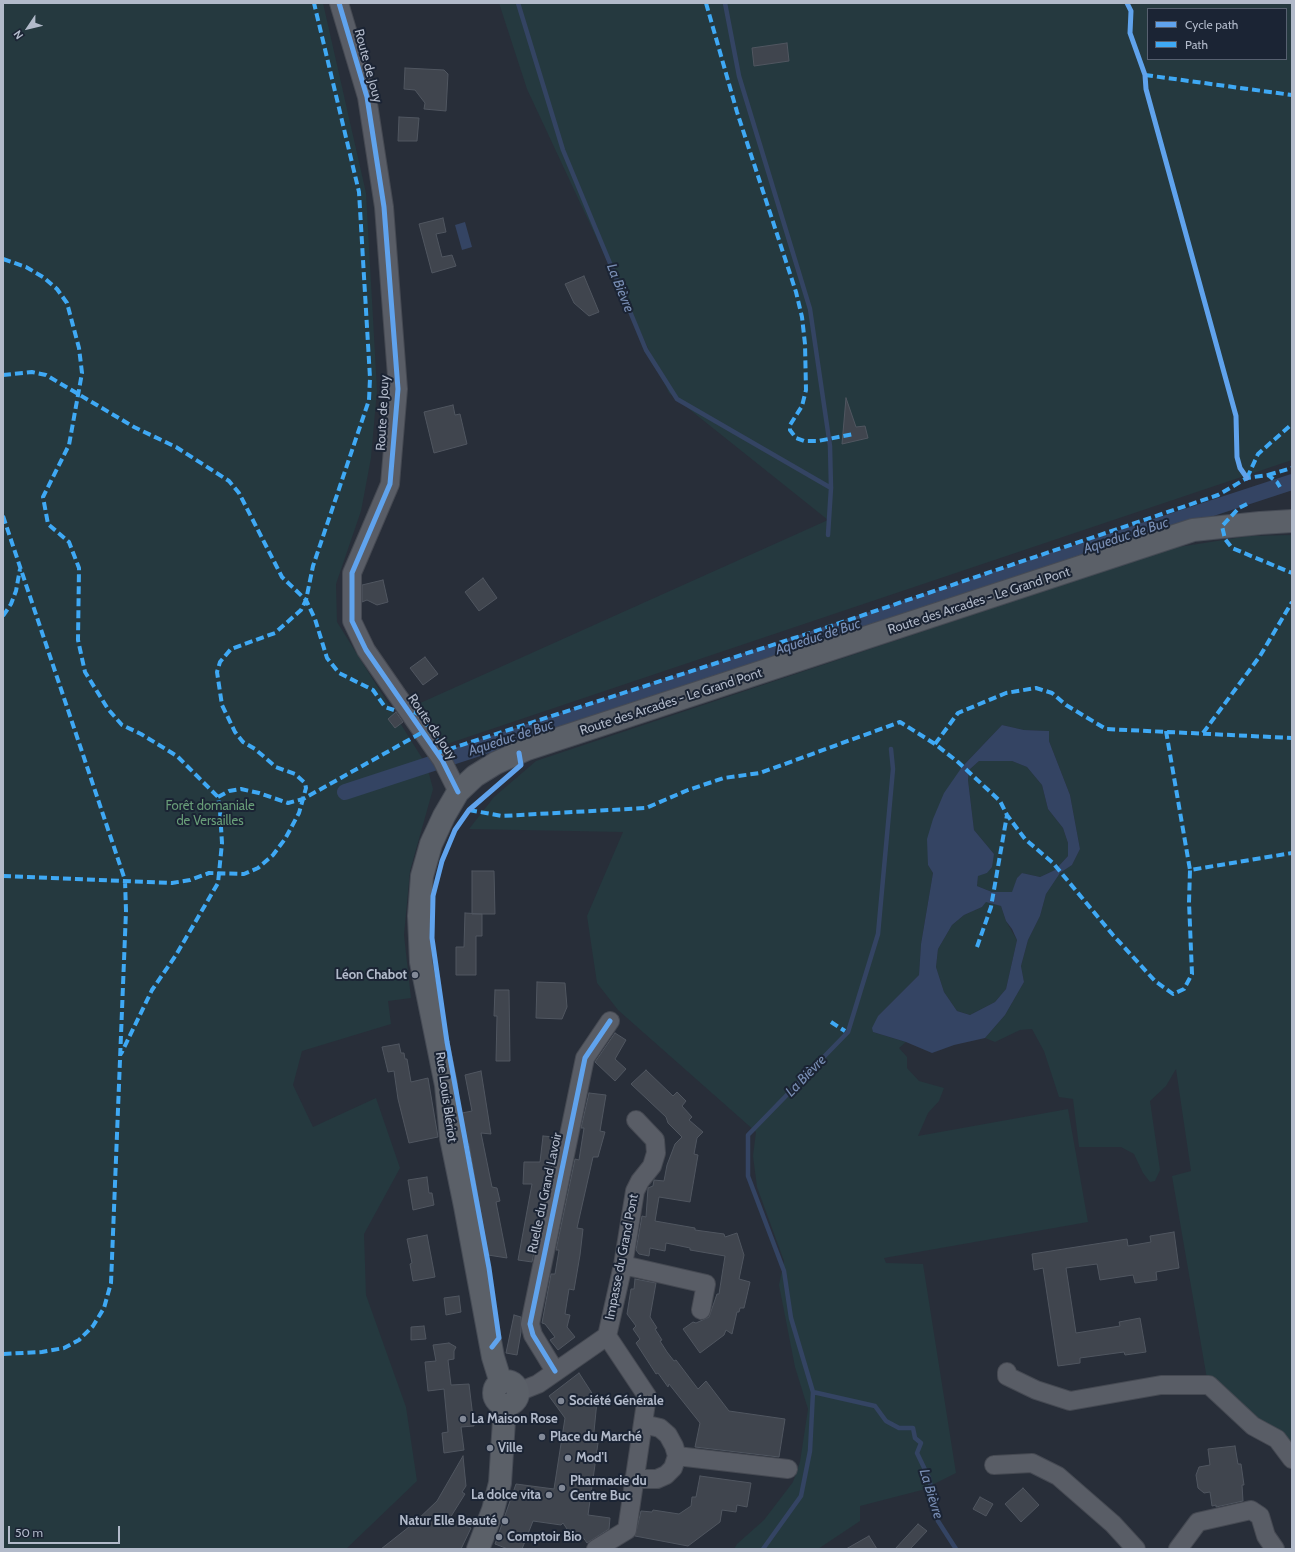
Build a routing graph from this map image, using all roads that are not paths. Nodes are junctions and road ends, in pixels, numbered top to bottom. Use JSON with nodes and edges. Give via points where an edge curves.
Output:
{"nodes":[{"id":1,"x":339,"y":3,"type":"edge"},
{"id":2,"x":1292,"y":521,"type":"edge"},
{"id":3,"x":458,"y":792,"type":"junction"},
{"id":4,"x":610,"y":1021,"type":"dead end"},
{"id":5,"x":636,"y":1120,"type":"dead end"},
{"id":6,"x":622,"y":1265,"type":"junction"},
{"id":7,"x":701,"y":1310,"type":"dead end"},
{"id":8,"x":607,"y":1336,"type":"junction"},
{"id":9,"x":555,"y":1371,"type":"junction"},
{"id":10,"x":1007,"y":1372,"type":"dead end"},
{"id":11,"x":508,"y":1393,"type":"junction"},
{"id":12,"x":643,"y":1424,"type":"junction"},
{"id":13,"x":677,"y":1456,"type":"junction"},
{"id":14,"x":1292,"y":1459,"type":"edge"},
{"id":15,"x":994,"y":1465,"type":"dead end"},
{"id":16,"x":788,"y":1469,"type":"dead end"},
{"id":17,"x":634,"y":1478,"type":"junction"},
{"id":18,"x":478,"y":1549,"type":"edge"},
{"id":19,"x":596,"y":1549,"type":"edge"},
{"id":20,"x":1136,"y":1549,"type":"edge"},
{"id":21,"x":1178,"y":1549,"type":"edge"},
{"id":22,"x":1275,"y":1549,"type":"edge"}],
"edges":[{"from":1,"to":3,"type":"street","name":"Route de Jouy","via":[[367,97],[384,207],[398,389],[390,484],[352,573],[352,621],[366,650],[442,760]]},
{"from":2,"to":3,"type":"main road","name":"Route des Arcades - Le Grand Pont","via":[[1212,527],[1186,533],[527,749],[475,776]]},
{"from":3,"to":11,"type":"main road","name":"Rue Louis Blériot","via":[[431,844],[422,876],[419,916],[421,962],[446,1085],[450,1138],[493,1357]]},
{"from":4,"to":9,"type":"street","name":"Ruelle du Grand Lavoir","via":[[585,1058],[530,1324],[535,1340]]},
{"from":5,"to":6,"type":"street","name":"Impasse du Grand Pont","via":[[655,1140],[656,1153],[652,1166],[635,1191]]},
{"from":6,"to":7,"type":"street","via":[[706,1284]]},
{"from":6,"to":8,"type":"street","name":"Impasse du Grand Pont"},
{"from":8,"to":9,"type":"street"},
{"from":8,"to":12,"type":"street","via":[[646,1396]]},
{"from":9,"to":11,"type":"street","via":[[538,1384]]},
{"from":10,"to":14,"type":"street","via":[[1008,1376],[1029,1386],[1070,1401],[1161,1385],[1209,1385],[1253,1426],[1277,1439]]},
{"from":11,"to":18,"type":"main road","name":"Rue Louis Blériot","via":[[500,1483],[494,1510]]},
{"from":12,"to":13,"type":"street","via":[[660,1428],[668,1435]]},
{"from":12,"to":17,"type":"street"},
{"from":13,"to":16,"type":"street"},
{"from":13,"to":17,"type":"street","via":[[673,1468],[666,1475],[658,1479]]},
{"from":15,"to":20,"type":"street","via":[[1032,1463],[1058,1476],[1113,1524]]},
{"from":17,"to":19,"type":"street","via":[[627,1530]]},
{"from":21,"to":22,"type":"street","via":[[1198,1522],[1251,1510],[1260,1516],[1266,1536]]}]}
